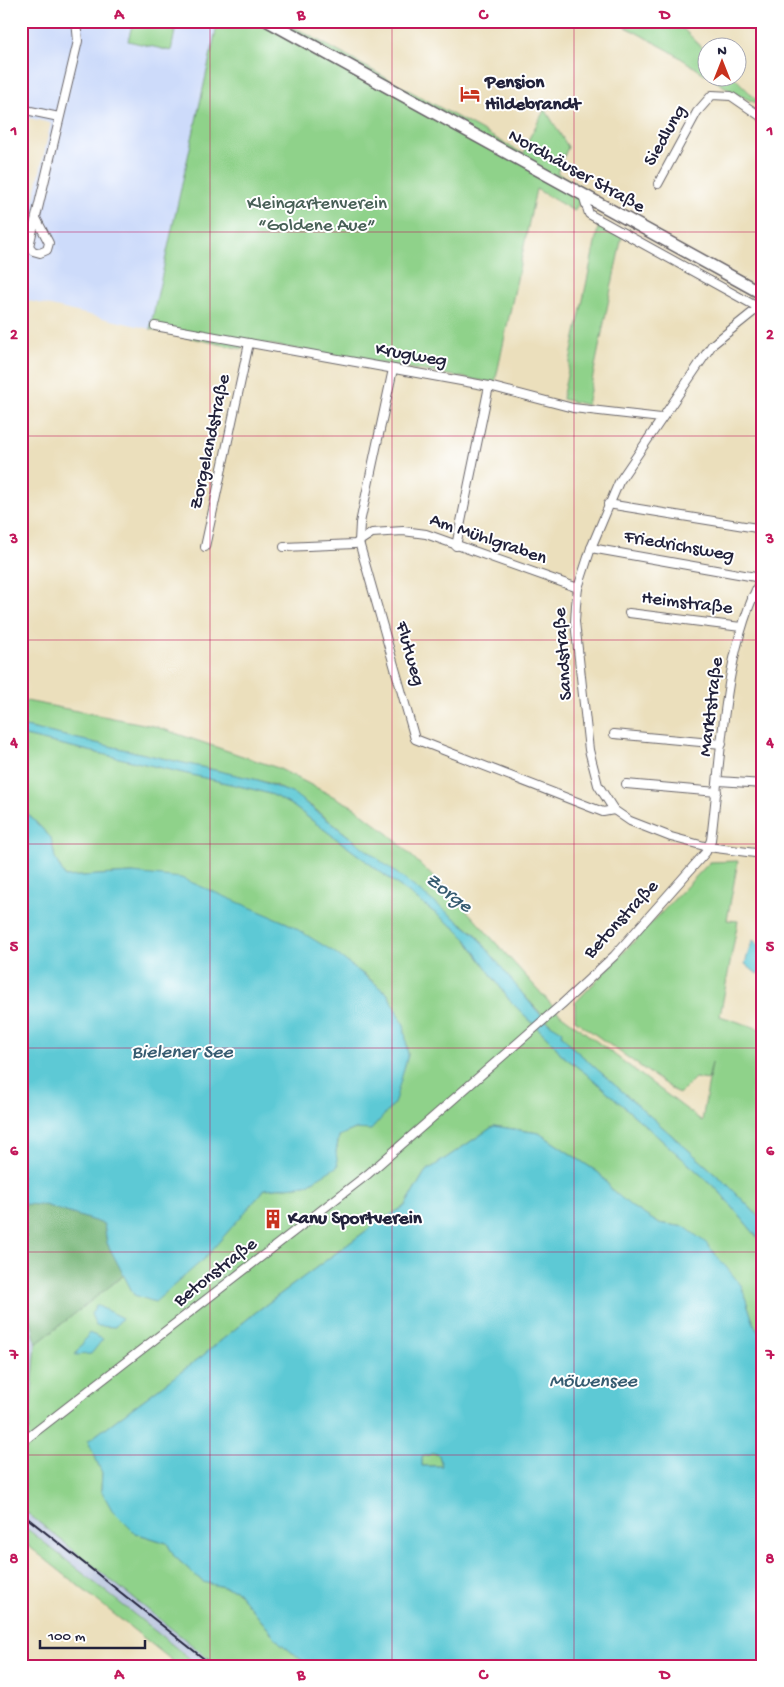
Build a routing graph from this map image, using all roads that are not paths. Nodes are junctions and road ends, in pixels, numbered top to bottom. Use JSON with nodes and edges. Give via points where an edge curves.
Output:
{"nodes":[{"id":1,"x":76,"y":21,"type":"edge"},
{"id":2,"x":268,"y":21,"type":"edge"},
{"id":3,"x":21,"y":108,"type":"edge"},
{"id":4,"x":59,"y":117,"type":"junction"},
{"id":5,"x":763,"y":118,"type":"edge"},
{"id":6,"x":658,"y":184,"type":"dead end"},
{"id":7,"x":582,"y":195,"type":"junction"},
{"id":8,"x":36,"y":218,"type":"dead end"},
{"id":9,"x":763,"y":294,"type":"edge"},
{"id":10,"x":762,"y":307,"type":"edge"},
{"id":11,"x":155,"y":326,"type":"dead end"},
{"id":12,"x":249,"y":343,"type":"junction"},
{"id":13,"x":393,"y":370,"type":"junction"},
{"id":14,"x":489,"y":386,"type":"junction"},
{"id":15,"x":661,"y":418,"type":"junction"},
{"id":16,"x":608,"y":504,"type":"junction"},
{"id":17,"x":763,"y":529,"type":"edge"},
{"id":18,"x":359,"y":542,"type":"junction"},
{"id":19,"x":456,"y":546,"type":"junction"},
{"id":20,"x":284,"y":547,"type":"dead end"},
{"id":21,"x":205,"y":548,"type":"dead end"},
{"id":22,"x":591,"y":548,"type":"junction"},
{"id":23,"x":762,"y":577,"type":"edge"},
{"id":24,"x":578,"y":588,"type":"junction"},
{"id":25,"x":752,"y":597,"type":"junction"},
{"id":26,"x":763,"y":600,"type":"edge"},
{"id":27,"x":629,"y":613,"type":"dead end"},
{"id":28,"x":742,"y":627,"type":"junction"},
{"id":29,"x":614,"y":734,"type":"dead end"},
{"id":30,"x":722,"y":744,"type":"junction"},
{"id":31,"x":719,"y":781,"type":"junction"},
{"id":32,"x":626,"y":784,"type":"dead end"},
{"id":33,"x":763,"y":784,"type":"edge"},
{"id":34,"x":717,"y":792,"type":"junction"},
{"id":35,"x":614,"y":810,"type":"junction"},
{"id":36,"x":708,"y":847,"type":"junction"},
{"id":37,"x":763,"y":854,"type":"edge"},
{"id":38,"x":21,"y":1443,"type":"edge"}],
"edges":[{"from":1,"to":4,"type":"street","via":[[78,40]]},
{"from":2,"to":7,"type":"main road","name":"Nordhäuser Straße"},
{"from":3,"to":4,"type":"street"},
{"from":4,"to":8,"type":"street"},
{"from":5,"to":6,"type":"street","name":"Siedlung","via":[[731,96],[712,95],[697,112]]},
{"from":7,"to":9,"type":"main road","name":"Nordhäuser Straße"},
{"from":7,"to":10,"type":"street","via":[[589,214]]},
{"from":10,"to":15,"type":"street","name":"Sandstraße","via":[[712,345]]},
{"from":11,"to":12,"type":"street","name":"Krugweg"},
{"from":12,"to":13,"type":"street","name":"Krugweg"},
{"from":12,"to":21,"type":"street","name":"Zorgelandstraße"},
{"from":13,"to":14,"type":"street","name":"Krugweg"},
{"from":13,"to":18,"type":"street","name":"Flutweg","via":[[360,523]]},
{"from":14,"to":15,"type":"street","name":"Krugweg","via":[[573,408]]},
{"from":14,"to":19,"type":"street"},
{"from":15,"to":16,"type":"street","name":"Sandstraße"},
{"from":16,"to":17,"type":"street"},
{"from":16,"to":22,"type":"street","name":"Sandstraße"},
{"from":18,"to":19,"type":"street","name":"Am Mühlgraben","via":[[372,533],[403,531],[426,534]]},
{"from":18,"to":20,"type":"street","name":"Am Mühlgraben"},
{"from":18,"to":35,"type":"street","name":"Flutweg","via":[[415,739],[603,812]]},
{"from":19,"to":24,"type":"street","name":"Am Mühlgraben"},
{"from":22,"to":23,"type":"street","name":"Friedrichsweg"},
{"from":22,"to":24,"type":"street","name":"Sandstraße"},
{"from":23,"to":25,"type":"street","name":"Marktstraße"},
{"from":24,"to":35,"type":"street","name":"Sandstraße","via":[[575,622],[589,750],[598,785]]},
{"from":25,"to":26,"type":"street"},
{"from":25,"to":28,"type":"street","name":"Marktstraße"},
{"from":27,"to":28,"type":"street","name":"Heimstraße"},
{"from":28,"to":30,"type":"street","name":"Marktstraße"},
{"from":29,"to":30,"type":"street"},
{"from":30,"to":31,"type":"street","name":"Marktstraße"},
{"from":31,"to":33,"type":"street"},
{"from":31,"to":34,"type":"street","name":"Marktstraße"},
{"from":32,"to":34,"type":"street"},
{"from":34,"to":36,"type":"street","name":"Marktstraße"},
{"from":35,"to":36,"type":"street","name":"Sandstraße","via":[[630,821]]},
{"from":36,"to":37,"type":"street","name":"Sandstraße"},
{"from":36,"to":38,"type":"street","name":"Betonstraße","via":[[614,956],[368,1174]]}]}
